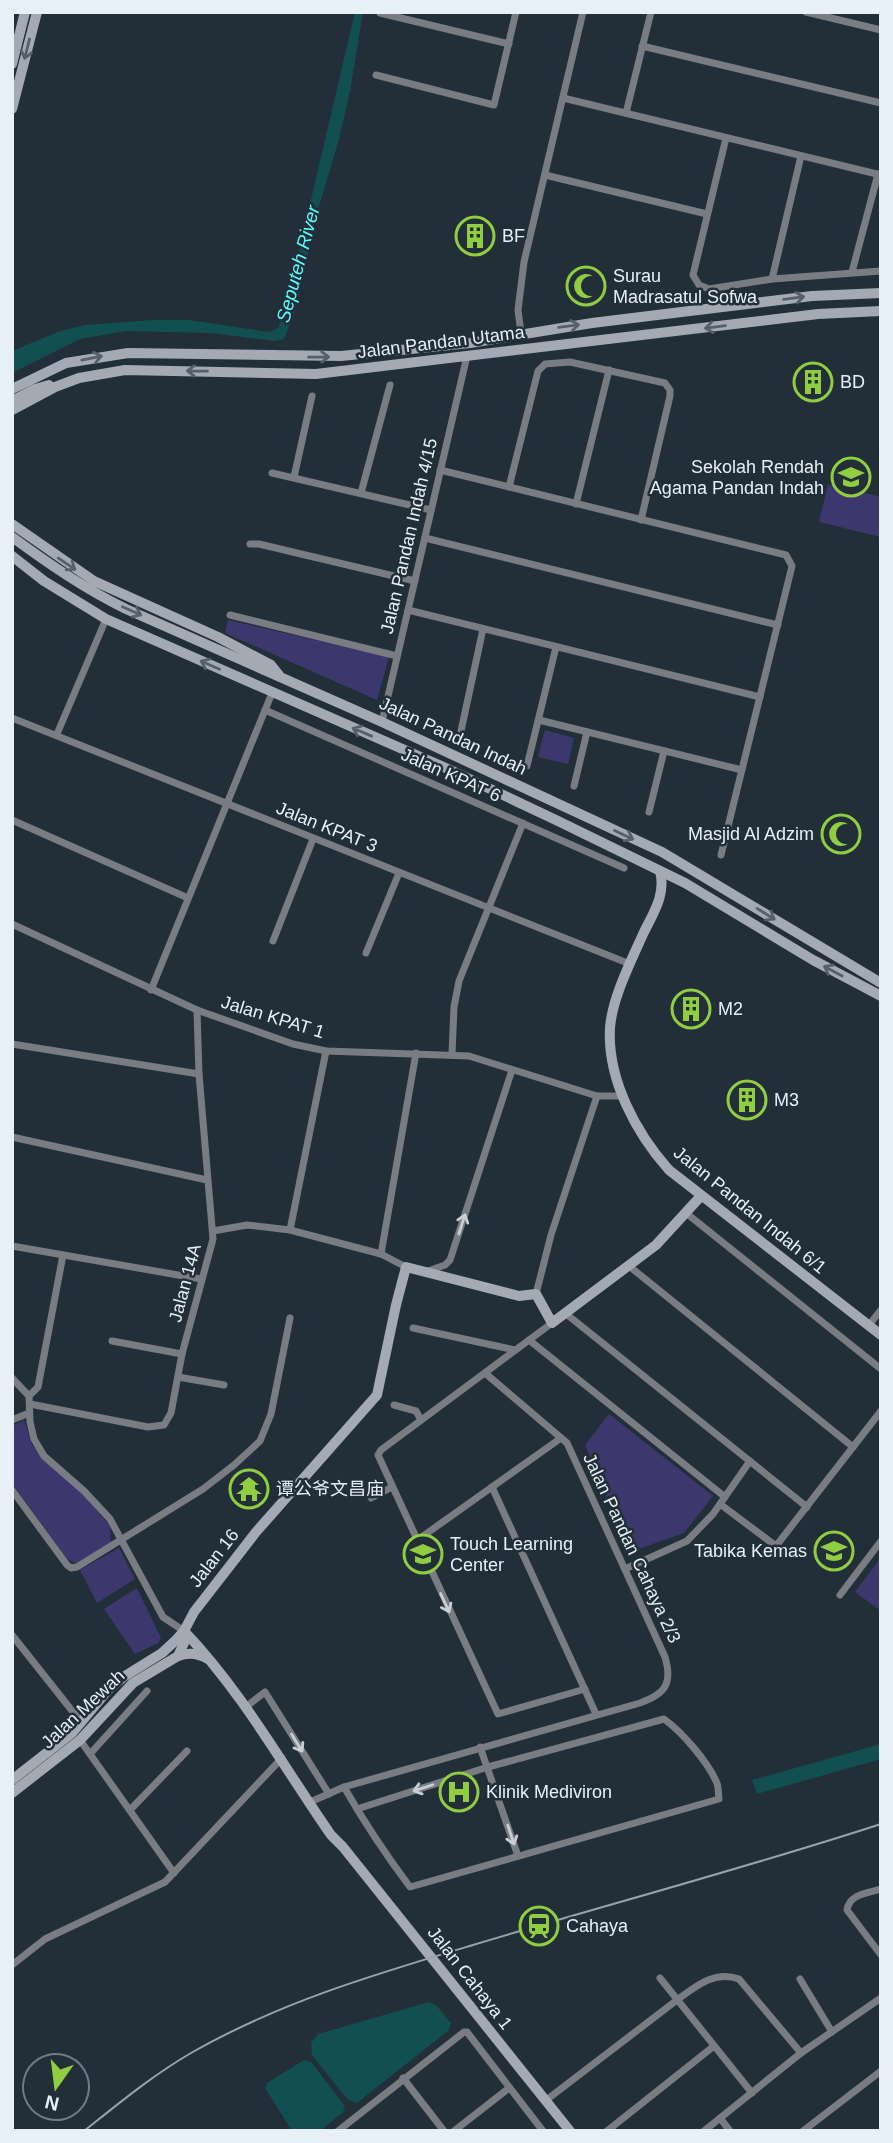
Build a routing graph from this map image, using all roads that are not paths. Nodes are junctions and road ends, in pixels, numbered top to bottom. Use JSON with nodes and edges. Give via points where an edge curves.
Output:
{"nodes":[{"id":1,"x":25,"y":12,"type":"edge"},
{"id":2,"x":37,"y":12,"type":"edge"},
{"id":3,"x":516,"y":12,"type":"edge"},
{"id":4,"x":583,"y":12,"type":"edge"},
{"id":5,"x":650,"y":12,"type":"edge"},
{"id":6,"x":806,"y":12,"type":"edge"},
{"id":7,"x":380,"y":13,"type":"edge"},
{"id":8,"x":881,"y":30,"type":"edge"},
{"id":9,"x":509,"y":44,"type":"junction"},
{"id":10,"x":642,"y":46,"type":"junction"},
{"id":11,"x":15,"y":47,"type":"edge"},
{"id":12,"x":12,"y":64,"type":"edge"},
{"id":13,"x":376,"y":75,"type":"dead end"},
{"id":14,"x":16,"y":76,"type":"edge"},
{"id":15,"x":563,"y":98,"type":"junction"},
{"id":16,"x":881,"y":103,"type":"edge"},
{"id":17,"x":12,"y":109,"type":"edge"},
{"id":18,"x":626,"y":113,"type":"junction"},
{"id":19,"x":726,"y":138,"type":"junction"},
{"id":20,"x":801,"y":156,"type":"junction"},
{"id":21,"x":879,"y":174,"type":"edge"},
{"id":22,"x":545,"y":175,"type":"junction"},
{"id":23,"x":707,"y":214,"type":"junction"},
{"id":24,"x":881,"y":271,"type":"edge"},
{"id":25,"x":852,"y":272,"type":"junction"},
{"id":26,"x":772,"y":279,"type":"junction"},
{"id":27,"x":881,"y":293,"type":"edge"},
{"id":28,"x":881,"y":311,"type":"edge"},
{"id":29,"x":521,"y":333,"type":"junction"},
{"id":30,"x":471,"y":343,"type":"junction"},
{"id":31,"x":553,"y":346,"type":"junction"},
{"id":32,"x":467,"y":356,"type":"junction"},
{"id":33,"x":609,"y":370,"type":"junction"},
{"id":34,"x":79,"y":378,"type":"junction"},
{"id":35,"x":28,"y":381,"type":"junction"},
{"id":36,"x":12,"y":382,"type":"edge"},
{"id":37,"x":390,"y":385,"type":"dead end"},
{"id":38,"x":12,"y":390,"type":"edge"},
{"id":39,"x":312,"y":396,"type":"dead end"},
{"id":40,"x":12,"y":401,"type":"edge"},
{"id":41,"x":12,"y":410,"type":"edge"},
{"id":42,"x":440,"y":470,"type":"junction"},
{"id":43,"x":272,"y":472,"type":"dead end"},
{"id":44,"x":293,"y":477,"type":"junction"},
{"id":45,"x":509,"y":487,"type":"junction"},
{"id":46,"x":361,"y":493,"type":"junction"},
{"id":47,"x":576,"y":504,"type":"junction"},
{"id":48,"x":431,"y":510,"type":"junction"},
{"id":49,"x":641,"y":520,"type":"junction"},
{"id":50,"x":12,"y":524,"type":"edge"},
{"id":51,"x":12,"y":537,"type":"edge"},
{"id":52,"x":425,"y":538,"type":"junction"},
{"id":53,"x":250,"y":544,"type":"dead end"},
{"id":54,"x":12,"y":556,"type":"edge"},
{"id":55,"x":415,"y":581,"type":"junction"},
{"id":56,"x":408,"y":610,"type":"junction"},
{"id":57,"x":230,"y":615,"type":"dead end"},
{"id":58,"x":106,"y":619,"type":"junction"},
{"id":59,"x":778,"y":625,"type":"junction"},
{"id":60,"x":483,"y":629,"type":"junction"},
{"id":61,"x":556,"y":647,"type":"junction"},
{"id":62,"x":397,"y":656,"type":"junction"},
{"id":63,"x":281,"y":678,"type":"junction"},
{"id":64,"x":272,"y":693,"type":"junction"},
{"id":65,"x":760,"y":697,"type":"junction"},
{"id":66,"x":265,"y":710,"type":"junction"},
{"id":67,"x":12,"y":718,"type":"edge"},
{"id":68,"x":539,"y":720,"type":"junction"},
{"id":69,"x":382,"y":722,"type":"junction"},
{"id":70,"x":461,"y":731,"type":"dead end"},
{"id":71,"x":587,"y":732,"type":"junction"},
{"id":72,"x":57,"y":734,"type":"junction"},
{"id":73,"x":664,"y":751,"type":"junction"},
{"id":74,"x":527,"y":765,"type":"dead end"},
{"id":75,"x":742,"y":770,"type":"junction"},
{"id":76,"x":574,"y":786,"type":"dead end"},
{"id":77,"x":227,"y":802,"type":"junction"},
{"id":78,"x":649,"y":812,"type":"dead end"},
{"id":79,"x":12,"y":820,"type":"edge"},
{"id":80,"x":523,"y":824,"type":"junction"},
{"id":81,"x":313,"y":839,"type":"junction"},
{"id":82,"x":721,"y":855,"type":"dead end"},
{"id":83,"x":624,"y":868,"type":"dead end"},
{"id":84,"x":660,"y":871,"type":"junction"},
{"id":85,"x":398,"y":873,"type":"junction"},
{"id":86,"x":685,"y":883,"type":"junction"},
{"id":87,"x":662,"y":893,"type":"junction"},
{"id":88,"x":188,"y":898,"type":"junction"},
{"id":89,"x":487,"y":908,"type":"junction"},
{"id":90,"x":12,"y":924,"type":"edge"},
{"id":91,"x":273,"y":941,"type":"dead end"},
{"id":92,"x":366,"y":953,"type":"dead end"},
{"id":93,"x":630,"y":964,"type":"junction"},
{"id":94,"x":881,"y":983,"type":"edge"},
{"id":95,"x":150,"y":990,"type":"junction"},
{"id":96,"x":881,"y":996,"type":"edge"},
{"id":97,"x":197,"y":1010,"type":"junction"},
{"id":98,"x":12,"y":1044,"type":"edge"},
{"id":99,"x":326,"y":1051,"type":"junction"},
{"id":100,"x":416,"y":1053,"type":"junction"},
{"id":101,"x":452,"y":1054,"type":"junction"},
{"id":102,"x":512,"y":1070,"type":"junction"},
{"id":103,"x":199,"y":1074,"type":"junction"},
{"id":104,"x":597,"y":1096,"type":"junction"},
{"id":105,"x":622,"y":1096,"type":"junction"},
{"id":106,"x":12,"y":1138,"type":"edge"},
{"id":107,"x":206,"y":1180,"type":"junction"},
{"id":108,"x":700,"y":1197,"type":"junction"},
{"id":109,"x":686,"y":1213,"type":"junction"},
{"id":110,"x":290,"y":1230,"type":"junction"},
{"id":111,"x":213,"y":1231,"type":"junction"},
{"id":112,"x":12,"y":1247,"type":"edge"},
{"id":113,"x":382,"y":1254,"type":"junction"},
{"id":114,"x":64,"y":1255,"type":"junction"},
{"id":115,"x":629,"y":1266,"type":"junction"},
{"id":116,"x":406,"y":1267,"type":"junction"},
{"id":117,"x":424,"y":1272,"type":"junction"},
{"id":118,"x":201,"y":1279,"type":"junction"},
{"id":119,"x":536,"y":1294,"type":"junction"},
{"id":120,"x":881,"y":1310,"type":"edge"},
{"id":121,"x":565,"y":1313,"type":"junction"},
{"id":122,"x":290,"y":1318,"type":"dead end"},
{"id":123,"x":552,"y":1323,"type":"junction"},
{"id":124,"x":869,"y":1325,"type":"junction"},
{"id":125,"x":413,"y":1328,"type":"dead end"},
{"id":126,"x":881,"y":1335,"type":"edge"},
{"id":127,"x":529,"y":1340,"type":"junction"},
{"id":128,"x":112,"y":1342,"type":"dead end"},
{"id":129,"x":515,"y":1350,"type":"junction"},
{"id":130,"x":182,"y":1354,"type":"junction"},
{"id":131,"x":881,"y":1369,"type":"edge"},
{"id":132,"x":485,"y":1373,"type":"junction"},
{"id":133,"x":178,"y":1377,"type":"junction"},
{"id":134,"x":12,"y":1378,"type":"edge"},
{"id":135,"x":224,"y":1385,"type":"dead end"},
{"id":136,"x":30,"y":1400,"type":"junction"},
{"id":137,"x":394,"y":1405,"type":"dead end"},
{"id":138,"x":881,"y":1411,"type":"edge"},
{"id":139,"x":29,"y":1413,"type":"junction"},
{"id":140,"x":12,"y":1420,"type":"edge"},
{"id":141,"x":421,"y":1420,"type":"junction"},
{"id":142,"x":561,"y":1438,"type":"junction"},
{"id":143,"x":853,"y":1447,"type":"junction"},
{"id":144,"x":750,"y":1461,"type":"junction"},
{"id":145,"x":392,"y":1487,"type":"junction"},
{"id":146,"x":492,"y":1487,"type":"junction"},
{"id":147,"x":12,"y":1490,"type":"edge"},
{"id":148,"x":371,"y":1498,"type":"dead end"},
{"id":149,"x":722,"y":1500,"type":"junction"},
{"id":150,"x":807,"y":1507,"type":"junction"},
{"id":151,"x":123,"y":1541,"type":"junction"},
{"id":152,"x":416,"y":1541,"type":"junction"},
{"id":153,"x":881,"y":1541,"type":"edge"},
{"id":154,"x":625,"y":1569,"type":"junction"},
{"id":155,"x":840,"y":1595,"type":"dead end"},
{"id":156,"x":184,"y":1631,"type":"junction"},
{"id":157,"x":12,"y":1635,"type":"edge"},
{"id":158,"x":178,"y":1656,"type":"junction"},
{"id":159,"x":212,"y":1660,"type":"junction"},
{"id":160,"x":585,"y":1689,"type":"junction"},
{"id":161,"x":147,"y":1691,"type":"dead end"},
{"id":162,"x":247,"y":1706,"type":"junction"},
{"id":163,"x":596,"y":1714,"type":"junction"},
{"id":164,"x":81,"y":1722,"type":"junction"},
{"id":165,"x":80,"y":1740,"type":"junction"},
{"id":166,"x":480,"y":1747,"type":"junction"},
{"id":167,"x":187,"y":1751,"type":"dead end"},
{"id":168,"x":90,"y":1754,"type":"junction"},
{"id":169,"x":283,"y":1760,"type":"junction"},
{"id":170,"x":488,"y":1767,"type":"junction"},
{"id":171,"x":12,"y":1780,"type":"edge"},
{"id":172,"x":344,"y":1787,"type":"junction"},
{"id":173,"x":12,"y":1793,"type":"edge"},
{"id":174,"x":329,"y":1794,"type":"junction"},
{"id":175,"x":312,"y":1802,"type":"junction"},
{"id":176,"x":357,"y":1809,"type":"junction"},
{"id":177,"x":130,"y":1810,"type":"junction"},
{"id":178,"x":518,"y":1856,"type":"junction"},
{"id":179,"x":174,"y":1873,"type":"junction"},
{"id":180,"x":881,"y":1889,"type":"edge"},
{"id":181,"x":881,"y":1955,"type":"edge"},
{"id":182,"x":12,"y":1965,"type":"edge"},
{"id":183,"x":660,"y":1979,"type":"dead end"},
{"id":184,"x":800,"y":1979,"type":"dead end"},
{"id":185,"x":881,"y":1998,"type":"edge"},
{"id":186,"x":677,"y":2000,"type":"junction"},
{"id":187,"x":832,"y":2032,"type":"junction"},
{"id":188,"x":714,"y":2046,"type":"junction"},
{"id":189,"x":802,"y":2053,"type":"junction"},
{"id":190,"x":881,"y":2071,"type":"edge"},
{"id":191,"x":403,"y":2078,"type":"junction"},
{"id":192,"x":509,"y":2088,"type":"junction"},
{"id":193,"x":752,"y":2092,"type":"junction"},
{"id":194,"x":545,"y":2101,"type":"junction"},
{"id":195,"x":720,"y":2118,"type":"junction"},
{"id":196,"x":338,"y":2131,"type":"edge"},
{"id":197,"x":444,"y":2131,"type":"edge"},
{"id":198,"x":454,"y":2131,"type":"edge"},
{"id":199,"x":543,"y":2131,"type":"edge"},
{"id":200,"x":570,"y":2131,"type":"edge"},
{"id":201,"x":607,"y":2131,"type":"edge"},
{"id":202,"x":704,"y":2131,"type":"edge"},
{"id":203,"x":730,"y":2131,"type":"edge"},
{"id":204,"x":803,"y":2131,"type":"edge"}],
"edges":[{"from":1,"to":11,"type":"main road"},
{"from":2,"to":14,"type":"main road","one_way":true},
{"from":3,"to":9,"type":"street"},
{"from":4,"to":15,"type":"street"},
{"from":5,"to":10,"type":"street"},
{"from":6,"to":8,"type":"street"},
{"from":7,"to":9,"type":"street"},
{"from":9,"to":13,"type":"street","via":[[494,105]]},
{"from":10,"to":16,"type":"street"},
{"from":10,"to":18,"type":"street"},
{"from":11,"to":12,"type":"main road"},
{"from":14,"to":17,"type":"main road"},
{"from":15,"to":18,"type":"street"},
{"from":15,"to":22,"type":"street"},
{"from":18,"to":19,"type":"street"},
{"from":19,"to":20,"type":"street"},
{"from":19,"to":23,"type":"street"},
{"from":20,"to":21,"type":"street"},
{"from":20,"to":26,"type":"street"},
{"from":21,"to":25,"type":"street"},
{"from":22,"to":23,"type":"street"},
{"from":22,"to":29,"type":"street","via":[[520,286]]},
{"from":23,"to":26,"type":"street","via":[[693,275],[699,285],[709,289]]},
{"from":24,"to":25,"type":"street"},
{"from":25,"to":26,"type":"street"},
{"from":29,"to":27,"type":"main road","name":"Jalan Pandan Utama","one_way":true,"via":[[812,296]]},
{"from":28,"to":31,"type":"main road","name":"Jalan Pandan Utama","one_way":true,"via":[[818,314]]},
{"from":29,"to":30,"type":"main road","name":"Jalan Pandan Utama"},
{"from":30,"to":31,"type":"main road","via":[[479,351]]},
{"from":35,"to":30,"type":"main road","name":"Jalan Pandan Utama","one_way":true,"via":[[66,363],[128,353],[341,356]]},
{"from":31,"to":32,"type":"main road","name":"Jalan Pandan Utama"},
{"from":32,"to":34,"type":"main road","name":"Jalan Pandan Utama","one_way":true,"via":[[316,374],[134,370]]},
{"from":32,"to":42,"type":"street","name":"Jalan Pandan Indah 4/15"},
{"from":33,"to":45,"type":"street","via":[[570,362],[545,364],[538,371]]},
{"from":33,"to":47,"type":"street"},
{"from":33,"to":49,"type":"street","via":[[665,383],[670,390]]},
{"from":34,"to":40,"type":"main road","via":[[35,389]]},
{"from":34,"to":41,"type":"main road","name":"Jalan Pandan Utama"},
{"from":35,"to":36,"type":"main road"},
{"from":35,"to":38,"type":"main road","name":"Jalan Pandan Utama"},
{"from":37,"to":46,"type":"street"},
{"from":39,"to":44,"type":"street"},
{"from":42,"to":45,"type":"street"},
{"from":42,"to":48,"type":"street","name":"Jalan Pandan Indah 4/15"},
{"from":43,"to":44,"type":"street"},
{"from":44,"to":46,"type":"street"},
{"from":45,"to":47,"type":"street"},
{"from":46,"to":48,"type":"street"},
{"from":47,"to":49,"type":"street"},
{"from":48,"to":52,"type":"street","name":"Jalan Pandan Indah 4/15"},
{"from":49,"to":59,"type":"street","via":[[786,555],[792,566]]},
{"from":50,"to":63,"type":"main road","name":"Jalan Pandan Indah","one_way":true,"via":[[94,581],[218,637],[271,665]]},
{"from":51,"to":63,"type":"main road","one_way":true,"via":[[87,590]]},
{"from":52,"to":55,"type":"street","name":"Jalan Pandan Indah 4/15"},
{"from":52,"to":59,"type":"street"},
{"from":53,"to":55,"type":"street"},
{"from":54,"to":58,"type":"main road","name":"Jalan Pandan Indah"},
{"from":55,"to":56,"type":"street","name":"Jalan Pandan Indah 4/15"},
{"from":56,"to":60,"type":"street"},
{"from":56,"to":62,"type":"street","name":"Jalan Pandan Indah 4/15"},
{"from":57,"to":62,"type":"street"},
{"from":64,"to":58,"type":"main road","name":"Jalan Pandan Indah","one_way":true},
{"from":58,"to":72,"type":"street"},
{"from":59,"to":65,"type":"street"},
{"from":60,"to":61,"type":"street"},
{"from":60,"to":70,"type":"street"},
{"from":61,"to":65,"type":"street"},
{"from":61,"to":68,"type":"street"},
{"from":62,"to":69,"type":"street","name":"Jalan Pandan Indah 4/15"},
{"from":63,"to":69,"type":"main road","name":"Jalan Pandan Indah"},
{"from":64,"to":66,"type":"street"},
{"from":84,"to":64,"type":"main road","name":"Jalan Pandan Indah","one_way":true,"via":[[448,769]]},
{"from":65,"to":75,"type":"street"},
{"from":66,"to":77,"type":"street"},
{"from":66,"to":80,"type":"street","name":"Jalan KPAT 6"},
{"from":67,"to":72,"type":"street","name":"Jalan KPAT 3"},
{"from":68,"to":71,"type":"street"},
{"from":68,"to":74,"type":"street"},
{"from":69,"to":94,"type":"main road","name":"Jalan Pandan Indah","one_way":true,"via":[[662,852]]},
{"from":71,"to":73,"type":"street"},
{"from":71,"to":76,"type":"street"},
{"from":72,"to":77,"type":"street","name":"Jalan KPAT 3"},
{"from":73,"to":75,"type":"street"},
{"from":73,"to":78,"type":"street"},
{"from":75,"to":82,"type":"street"},
{"from":77,"to":81,"type":"street","name":"Jalan KPAT 3"},
{"from":77,"to":88,"type":"street"},
{"from":79,"to":88,"type":"street"},
{"from":80,"to":83,"type":"street","name":"Jalan KPAT 6"},
{"from":80,"to":89,"type":"street"},
{"from":81,"to":85,"type":"street","name":"Jalan KPAT 3"},
{"from":81,"to":91,"type":"street"},
{"from":84,"to":86,"type":"main road","name":"Jalan Pandan Indah"},
{"from":84,"to":87,"type":"main road","name":"Jalan Pandan Indah 6/1"},
{"from":85,"to":89,"type":"street","name":"Jalan KPAT 3"},
{"from":85,"to":92,"type":"street"},
{"from":86,"to":87,"type":"main road"},
{"from":96,"to":86,"type":"main road","name":"Jalan Pandan Indah","one_way":true},
{"from":87,"to":93,"type":"main road","name":"Jalan Pandan Indah 6/1"},
{"from":88,"to":95,"type":"street"},
{"from":89,"to":93,"type":"street","name":"Jalan KPAT 3"},
{"from":89,"to":101,"type":"street","via":[[459,981]]},
{"from":90,"to":95,"type":"street","name":"Jalan KPAT 1"},
{"from":93,"to":105,"type":"main road","name":"Jalan Pandan Indah 6/1","via":[[610,1028]]},
{"from":95,"to":97,"type":"street","name":"Jalan KPAT 1"},
{"from":97,"to":99,"type":"street","name":"Jalan KPAT 1"},
{"from":97,"to":103,"type":"street","name":"Jalan 14A"},
{"from":98,"to":103,"type":"street"},
{"from":99,"to":100,"type":"street","name":"Jalan KPAT 1"},
{"from":99,"to":110,"type":"street"},
{"from":100,"to":101,"type":"street","name":"Jalan KPAT 1"},
{"from":100,"to":113,"type":"street"},
{"from":101,"to":102,"type":"street","name":"Jalan KPAT 1"},
{"from":102,"to":104,"type":"street","name":"Jalan KPAT 1"},
{"from":117,"to":102,"type":"street","one_way":true,"via":[[450,1260]]},
{"from":103,"to":107,"type":"street","name":"Jalan 14A"},
{"from":104,"to":105,"type":"street","name":"Jalan KPAT 1"},
{"from":104,"to":119,"type":"street"},
{"from":105,"to":108,"type":"main road","name":"Jalan Pandan Indah 6/1","via":[[652,1151]]},
{"from":106,"to":107,"type":"street"},
{"from":107,"to":111,"type":"street","name":"Jalan 14A"},
{"from":108,"to":109,"type":"main road"},
{"from":108,"to":124,"type":"main road","name":"Jalan Pandan Indah 6/1"},
{"from":109,"to":115,"type":"main road"},
{"from":109,"to":131,"type":"street"},
{"from":110,"to":111,"type":"street","via":[[247,1225]]},
{"from":110,"to":113,"type":"street"},
{"from":111,"to":118,"type":"street","name":"Jalan 14A"},
{"from":112,"to":114,"type":"street"},
{"from":113,"to":116,"type":"street"},
{"from":114,"to":118,"type":"street"},
{"from":114,"to":136,"type":"street","via":[[38,1387]]},
{"from":115,"to":121,"type":"main road"},
{"from":115,"to":143,"type":"street"},
{"from":116,"to":117,"type":"main road"},
{"from":116,"to":156,"type":"main road","name":"Jalan 16","via":[[377,1395],[256,1532]]},
{"from":117,"to":119,"type":"main road","via":[[519,1296]]},
{"from":118,"to":130,"type":"street","name":"Jalan 14A"},
{"from":119,"to":123,"type":"main road"},
{"from":120,"to":124,"type":"street"},
{"from":121,"to":123,"type":"main road"},
{"from":121,"to":144,"type":"street"},
{"from":122,"to":151,"type":"street","via":[[271,1413],[260,1441],[219,1478]]},
{"from":123,"to":127,"type":"street"},
{"from":124,"to":126,"type":"main road","name":"Jalan Pandan Indah 6/1"},
{"from":125,"to":129,"type":"street"},
{"from":127,"to":129,"type":"street"},
{"from":127,"to":149,"type":"street"},
{"from":128,"to":130,"type":"street"},
{"from":129,"to":132,"type":"street"},
{"from":130,"to":133,"type":"street","name":"Jalan 14A"},
{"from":132,"to":141,"type":"street"},
{"from":132,"to":142,"type":"street","name":"Jalan Pandan Cahaya 2/3"},
{"from":133,"to":135,"type":"street"},
{"from":133,"to":136,"type":"street","name":"Jalan 14A","via":[[164,1425],[148,1427]]},
{"from":134,"to":136,"type":"street"},
{"from":136,"to":139,"type":"street"},
{"from":137,"to":141,"type":"street","via":[[416,1411]]},
{"from":138,"to":143,"type":"street"},
{"from":139,"to":140,"type":"street"},
{"from":139,"to":151,"type":"street","via":[[34,1439],[44,1455],[110,1519]]},
{"from":141,"to":145,"type":"street","via":[[378,1455]]},
{"from":142,"to":146,"type":"street"},
{"from":142,"to":154,"type":"street","name":"Jalan Pandan Cahaya 2/3"},
{"from":143,"to":150,"type":"street"},
{"from":144,"to":149,"type":"street"},
{"from":144,"to":150,"type":"street"},
{"from":145,"to":148,"type":"street"},
{"from":145,"to":152,"type":"street"},
{"from":146,"to":152,"type":"street"},
{"from":146,"to":160,"type":"street"},
{"from":147,"to":151,"type":"street","via":[[71,1568]]},
{"from":149,"to":150,"type":"street","via":[[776,1546]]},
{"from":149,"to":154,"type":"street","via":[[687,1541]]},
{"from":151,"to":156,"type":"street","via":[[163,1617]]},
{"from":152,"to":160,"type":"street","one_way":true,"via":[[498,1714]]},
{"from":153,"to":155,"type":"street"},
{"from":154,"to":163,"type":"street","name":"Jalan Pandan Cahaya 2/3","via":[[665,1657],[664,1690],[657,1697]]},
{"from":156,"to":158,"type":"main road"},
{"from":156,"to":159,"type":"main road","name":"Jalan Cahaya 1"},
{"from":156,"to":164,"type":"main road","name":"Jalan Mewah","via":[[162,1653],[108,1690]]},
{"from":157,"to":164,"type":"street"},
{"from":158,"to":159,"type":"main road","via":[[196,1653]]},
{"from":158,"to":165,"type":"main road","name":"Jalan Mewah","via":[[133,1684]]},
{"from":159,"to":162,"type":"main road","name":"Jalan Cahaya 1"},
{"from":160,"to":163,"type":"street"},
{"from":161,"to":168,"type":"street"},
{"from":162,"to":169,"type":"main road","name":"Jalan Cahaya 1"},
{"from":162,"to":174,"type":"street","one_way":true,"via":[[265,1692]]},
{"from":163,"to":166,"type":"street"},
{"from":164,"to":171,"type":"main road","name":"Jalan Mewah"},
{"from":165,"to":168,"type":"street"},
{"from":165,"to":173,"type":"main road","name":"Jalan Mewah"},
{"from":166,"to":170,"type":"street"},
{"from":166,"to":172,"type":"street"},
{"from":167,"to":177,"type":"street"},
{"from":168,"to":177,"type":"street"},
{"from":169,"to":175,"type":"main road","name":"Jalan Cahaya 1"},
{"from":169,"to":179,"type":"street"},
{"from":170,"to":176,"type":"street","one_way":true},
{"from":170,"to":178,"type":"street","one_way":true},
{"from":170,"to":178,"type":"street","via":[[664,1719],[718,1783],[719,1798]]},
{"from":172,"to":174,"type":"street"},
{"from":172,"to":176,"type":"street"},
{"from":174,"to":175,"type":"street"},
{"from":175,"to":194,"type":"main road","name":"Jalan Cahaya 1","via":[[331,1835]]},
{"from":176,"to":178,"type":"street","via":[[410,1887]]},
{"from":177,"to":179,"type":"street"},
{"from":179,"to":182,"type":"street","via":[[161,1885],[45,1939]]},
{"from":180,"to":181,"type":"street","via":[[853,1898],[847,1910]]},
{"from":183,"to":186,"type":"street"},
{"from":184,"to":187,"type":"street"},
{"from":185,"to":187,"type":"street"},
{"from":186,"to":188,"type":"street"},
{"from":186,"to":189,"type":"street","via":[[712,1978],[739,1979]]},
{"from":186,"to":194,"type":"street"},
{"from":187,"to":189,"type":"street"},
{"from":188,"to":193,"type":"street"},
{"from":188,"to":201,"type":"street"},
{"from":189,"to":193,"type":"street"},
{"from":190,"to":204,"type":"street"},
{"from":191,"to":192,"type":"street","via":[[467,2032]]},
{"from":191,"to":196,"type":"street"},
{"from":191,"to":197,"type":"street"},
{"from":192,"to":198,"type":"street"},
{"from":192,"to":199,"type":"street"},
{"from":193,"to":195,"type":"street"},
{"from":194,"to":200,"type":"main road","name":"Jalan Cahaya 1"},
{"from":195,"to":202,"type":"street"},
{"from":195,"to":203,"type":"street"}]}
